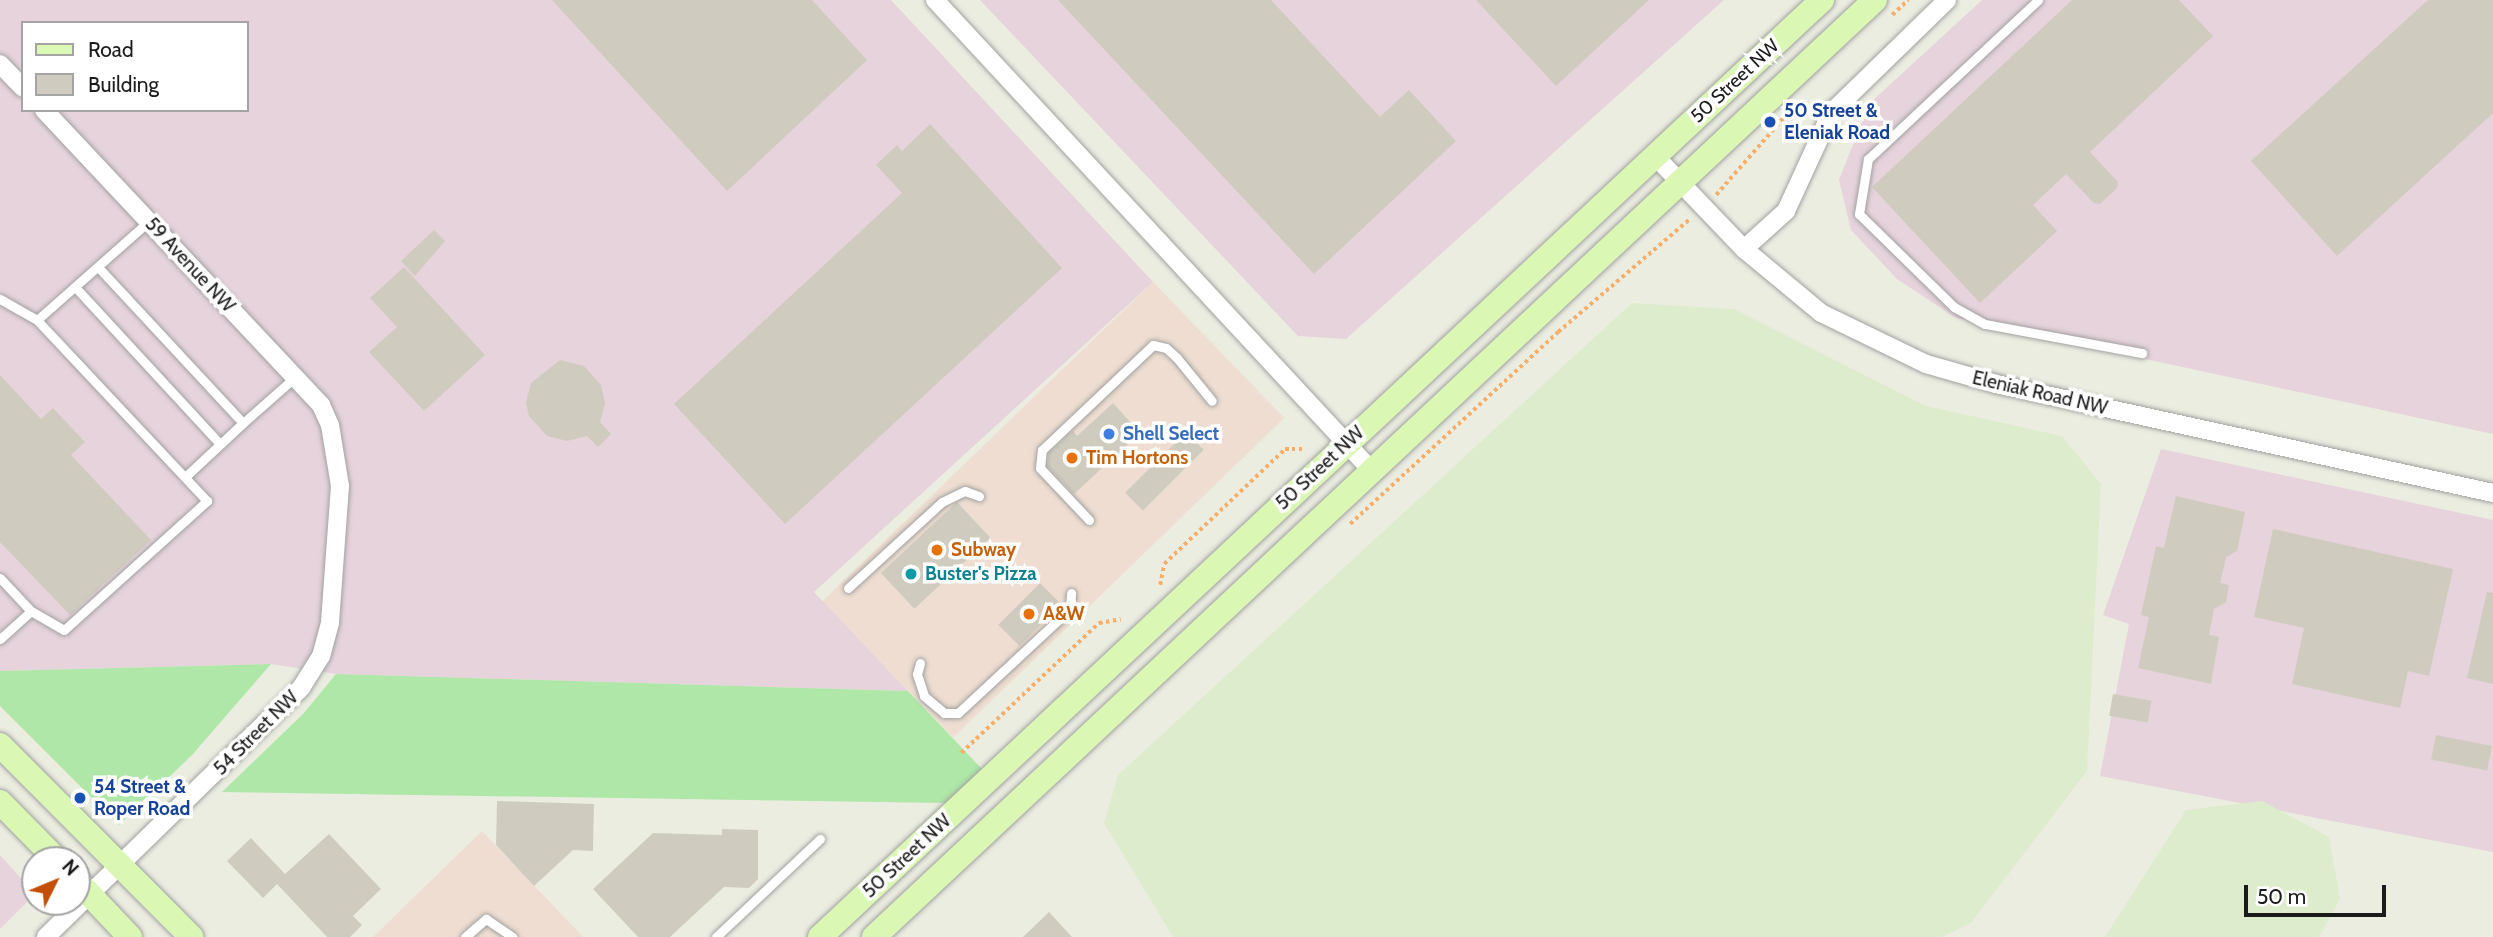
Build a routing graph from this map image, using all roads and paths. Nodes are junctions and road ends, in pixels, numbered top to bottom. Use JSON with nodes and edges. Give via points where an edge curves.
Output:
{"nodes":[{"id":1,"x":935,"y":0,"type":"edge"},
{"id":2,"x":1822,"y":0,"type":"edge"},
{"id":3,"x":1908,"y":0,"type":"edge"},
{"id":4,"x":1947,"y":0,"type":"edge"},
{"id":5,"x":2038,"y":0,"type":"edge"},
{"id":6,"x":1882,"y":9,"type":"edge"},
{"id":7,"x":0,"y":64,"type":"edge"},
{"id":8,"x":21,"y":86,"type":"edge"},
{"id":9,"x":1795,"y":105,"type":"dead end"},
{"id":10,"x":46,"y":112,"type":"edge"},
{"id":11,"x":1655,"y":156,"type":"junction"},
{"id":12,"x":1680,"y":184,"type":"junction"},
{"id":13,"x":1720,"y":191,"type":"dead end"},
{"id":14,"x":149,"y":221,"type":"junction"},
{"id":15,"x":1678,"y":229,"type":"dead end"},
{"id":16,"x":1744,"y":249,"type":"junction"},
{"id":17,"x":98,"y":267,"type":"junction"},
{"id":18,"x":76,"y":288,"type":"junction"},
{"id":19,"x":0,"y":299,"type":"edge"},
{"id":20,"x":37,"y":320,"type":"junction"},
{"id":21,"x":2142,"y":353,"type":"dead end"},
{"id":22,"x":295,"y":377,"type":"junction"},
{"id":23,"x":1212,"y":401,"type":"dead end"},
{"id":24,"x":243,"y":423,"type":"junction"},
{"id":25,"x":330,"y":425,"type":"joint"},
{"id":26,"x":1346,"y":443,"type":"junction"},
{"id":27,"x":220,"y":444,"type":"junction"},
{"id":28,"x":1302,"y":449,"type":"dead end"},
{"id":29,"x":1372,"y":471,"type":"junction"},
{"id":30,"x":185,"y":477,"type":"junction"},
{"id":31,"x":2493,"y":493,"type":"edge"},
{"id":32,"x":979,"y":496,"type":"dead end"},
{"id":33,"x":1089,"y":520,"type":"dead end"},
{"id":34,"x":1340,"y":533,"type":"dead end"},
{"id":35,"x":0,"y":578,"type":"edge"},
{"id":36,"x":1160,"y":585,"type":"dead end"},
{"id":37,"x":848,"y":588,"type":"dead end"},
{"id":38,"x":1071,"y":593,"type":"dead end"},
{"id":39,"x":31,"y":611,"type":"junction"},
{"id":40,"x":1121,"y":619,"type":"dead end"},
{"id":41,"x":0,"y":639,"type":"edge"},
{"id":42,"x":920,"y":663,"type":"dead end"},
{"id":43,"x":0,"y":745,"type":"edge"},
{"id":44,"x":961,"y":753,"type":"dead end"},
{"id":45,"x":0,"y":802,"type":"edge"},
{"id":46,"x":820,"y":839,"type":"dead end"},
{"id":47,"x":43,"y":846,"type":"edge"},
{"id":48,"x":121,"y":864,"type":"junction"},
{"id":49,"x":91,"y":883,"type":"edge"},
{"id":50,"x":91,"y":895,"type":"edge"},
{"id":51,"x":62,"y":916,"type":"edge"},
{"id":52,"x":46,"y":937,"type":"edge"},
{"id":53,"x":130,"y":937,"type":"edge"},
{"id":54,"x":191,"y":937,"type":"edge"},
{"id":55,"x":465,"y":937,"type":"edge"},
{"id":56,"x":513,"y":937,"type":"edge"},
{"id":57,"x":716,"y":937,"type":"edge"},
{"id":58,"x":820,"y":937,"type":"edge"},
{"id":59,"x":874,"y":937,"type":"edge"}],
"edges":[{"from":1,"to":26,"type":"street"},
{"from":2,"to":11,"type":"main road","name":"50 Street NW"},
{"from":3,"to":6,"type":"path"},
{"from":4,"to":16,"type":"street","via":[[1831,113],[1786,211]]},
{"from":5,"to":21,"type":"lane","via":[[1868,159],[1860,214],[1954,307],[1985,324]]},
{"from":6,"to":12,"type":"main road","name":"50 Street NW"},
{"from":7,"to":8,"type":"street"},
{"from":9,"to":13,"type":"path"},
{"from":10,"to":14,"type":"street","name":"59 Avenue NW"},
{"from":11,"to":12,"type":"street","name":"Eleniak Road NW"},
{"from":11,"to":26,"type":"main road","name":"50 Street NW"},
{"from":12,"to":16,"type":"street","name":"Eleniak Road NW"},
{"from":12,"to":29,"type":"main road","name":"50 Street NW"},
{"from":14,"to":17,"type":"lane"},
{"from":14,"to":22,"type":"street","name":"59 Avenue NW"},
{"from":15,"to":34,"type":"path","via":[[1558,332]]},
{"from":16,"to":31,"type":"street","name":"Eleniak Road NW","via":[[1821,313],[1926,363],[1996,384]]},
{"from":17,"to":18,"type":"lane"},
{"from":17,"to":24,"type":"lane"},
{"from":18,"to":20,"type":"lane"},
{"from":18,"to":27,"type":"lane"},
{"from":19,"to":20,"type":"lane"},
{"from":20,"to":30,"type":"lane"},
{"from":22,"to":24,"type":"lane"},
{"from":22,"to":25,"type":"street","name":"59 Avenue NW","via":[[321,405]]},
{"from":23,"to":33,"type":"lane","via":[[1177,358],[1166,348],[1153,345],[1042,450],[1040,468]]},
{"from":24,"to":27,"type":"lane"},
{"from":25,"to":48,"type":"street","name":"54 Street NW","via":[[340,486],[330,623],[321,656],[284,706]]},
{"from":26,"to":29,"type":"street"},
{"from":26,"to":58,"type":"main road","name":"50 Street NW"},
{"from":27,"to":30,"type":"lane"},
{"from":28,"to":36,"type":"path","via":[[1285,449],[1164,564]]},
{"from":29,"to":59,"type":"main road","name":"50 Street NW"},
{"from":30,"to":39,"type":"lane","via":[[207,501],[80,616],[64,629]]},
{"from":32,"to":37,"type":"lane","via":[[960,492],[942,502]]},
{"from":35,"to":39,"type":"lane"},
{"from":38,"to":42,"type":"lane","via":[[1070,609],[958,713],[944,713],[924,696],[917,674]]},
{"from":39,"to":41,"type":"lane"},
{"from":40,"to":44,"type":"path","via":[[1099,624]]},
{"from":43,"to":48,"type":"main road"},
{"from":45,"to":47,"type":"main road"},
{"from":46,"to":57,"type":"lane"},
{"from":48,"to":49,"type":"street","name":"54 Street NW"},
{"from":48,"to":54,"type":"main road"},
{"from":50,"to":53,"type":"main road"},
{"from":51,"to":52,"type":"street","name":"54 Street NW"},
{"from":55,"to":56,"type":"lane","via":[[486,919]]}]}
